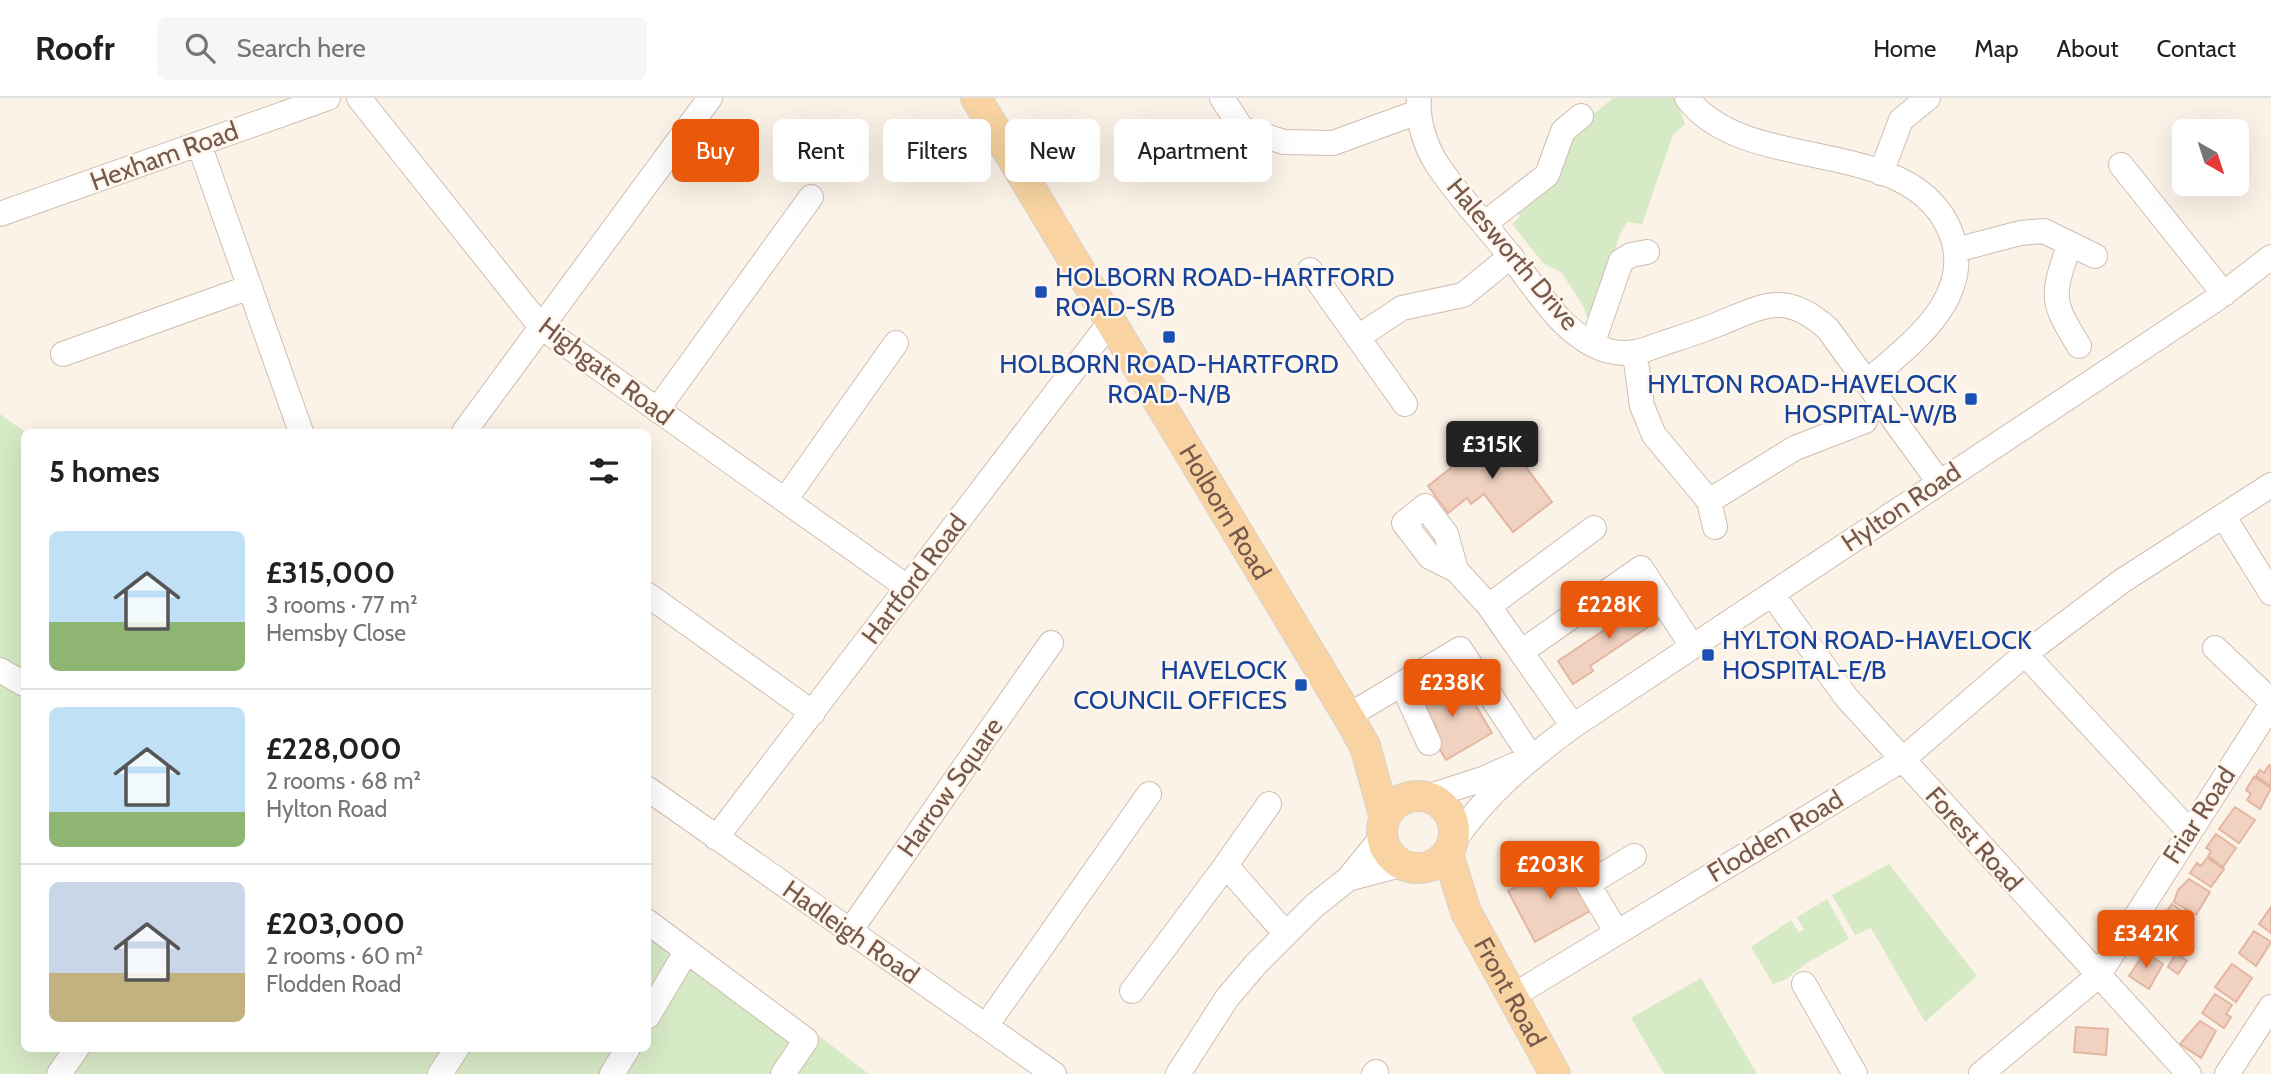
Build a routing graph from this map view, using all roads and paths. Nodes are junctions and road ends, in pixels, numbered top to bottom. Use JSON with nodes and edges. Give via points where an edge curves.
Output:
{"nodes":[{"id":1,"x":327,"y":98,"type":"edge"},
{"id":2,"x":359,"y":98,"type":"edge"},
{"id":3,"x":710,"y":98,"type":"edge"},
{"id":4,"x":976,"y":98,"type":"edge"},
{"id":5,"x":1222,"y":98,"type":"edge"},
{"id":6,"x":1687,"y":98,"type":"edge"},
{"id":7,"x":1928,"y":98,"type":"edge"},
{"id":8,"x":1418,"y":105,"type":"edge"},
{"id":9,"x":1581,"y":117,"type":"dead end"},
{"id":10,"x":1236,"y":119,"type":"edge"},
{"id":11,"x":1272,"y":138,"type":"edge"},
{"id":12,"x":199,"y":144,"type":"junction"},
{"id":13,"x":2121,"y":165,"type":"dead end"},
{"id":14,"x":1881,"y":173,"type":"junction"},
{"id":15,"x":811,"y":197,"type":"dead end"},
{"id":16,"x":0,"y":214,"type":"edge"},
{"id":17,"x":1484,"y":224,"type":"junction"},
{"id":18,"x":2068,"y":245,"type":"junction"},
{"id":19,"x":1956,"y":250,"type":"junction"},
{"id":20,"x":1647,"y":252,"type":"dead end"},
{"id":21,"x":1511,"y":256,"type":"junction"},
{"id":22,"x":2095,"y":256,"type":"dead end"},
{"id":23,"x":2271,"y":257,"type":"edge"},
{"id":24,"x":1310,"y":270,"type":"dead end"},
{"id":25,"x":250,"y":287,"type":"junction"},
{"id":26,"x":2224,"y":294,"type":"junction"},
{"id":27,"x":1111,"y":321,"type":"junction"},
{"id":28,"x":541,"y":327,"type":"junction"},
{"id":29,"x":1358,"y":337,"type":"junction"},
{"id":30,"x":1592,"y":342,"type":"junction"},
{"id":31,"x":896,"y":343,"type":"dead end"},
{"id":32,"x":2079,"y":346,"type":"dead end"},
{"id":33,"x":63,"y":354,"type":"dead end"},
{"id":34,"x":1635,"y":354,"type":"junction"},
{"id":35,"x":1868,"y":381,"type":"junction"},
{"id":36,"x":1405,"y":404,"type":"dead end"},
{"id":37,"x":657,"y":410,"type":"junction"},
{"id":38,"x":1865,"y":421,"type":"dead end"},
{"id":39,"x":300,"y":429,"type":"edge"},
{"id":40,"x":466,"y":429,"type":"edge"},
{"id":41,"x":1938,"y":481,"type":"junction"},
{"id":42,"x":2271,"y":485,"type":"edge"},
{"id":43,"x":785,"y":500,"type":"junction"},
{"id":44,"x":1709,"y":501,"type":"junction"},
{"id":45,"x":2224,"y":517,"type":"junction"},
{"id":46,"x":1715,"y":527,"type":"dead end"},
{"id":47,"x":1594,"y":528,"type":"dead end"},
{"id":48,"x":1456,"y":570,"type":"dead end"},
{"id":49,"x":908,"y":587,"type":"junction"},
{"id":50,"x":2271,"y":593,"type":"edge"},
{"id":51,"x":1772,"y":594,"type":"junction"},
{"id":52,"x":651,"y":597,"type":"edge"},
{"id":53,"x":1489,"y":606,"type":"junction"},
{"id":54,"x":1051,"y":643,"type":"dead end"},
{"id":55,"x":1692,"y":646,"type":"junction"},
{"id":56,"x":2215,"y":648,"type":"dead end"},
{"id":57,"x":1521,"y":652,"type":"junction"},
{"id":58,"x":2025,"y":654,"type":"junction"},
{"id":59,"x":0,"y":670,"type":"edge"},
{"id":60,"x":21,"y":682,"type":"edge"},
{"id":61,"x":1402,"y":684,"type":"junction"},
{"id":62,"x":2271,"y":703,"type":"edge"},
{"id":63,"x":813,"y":713,"type":"junction"},
{"id":64,"x":1348,"y":716,"type":"junction"},
{"id":65,"x":1573,"y":726,"type":"junction"},
{"id":66,"x":1429,"y":743,"type":"dead end"},
{"id":67,"x":1365,"y":746,"type":"junction"},
{"id":68,"x":1531,"y":757,"type":"junction"},
{"id":69,"x":1902,"y":760,"type":"junction"},
{"id":70,"x":651,"y":791,"type":"edge"},
{"id":71,"x":1149,"y":793,"type":"dead end"},
{"id":72,"x":1421,"y":797,"type":"junction"},
{"id":73,"x":1269,"y":804,"type":"dead end"},
{"id":74,"x":1384,"y":828,"type":"junction"},
{"id":75,"x":2189,"y":831,"type":"junction"},
{"id":76,"x":716,"y":838,"type":"junction"},
{"id":77,"x":1451,"y":847,"type":"junction"},
{"id":78,"x":1634,"y":856,"type":"dead end"},
{"id":79,"x":1410,"y":867,"type":"junction"},
{"id":80,"x":1221,"y":872,"type":"junction"},
{"id":81,"x":1348,"y":880,"type":"junction"},
{"id":82,"x":1466,"y":912,"type":"junction"},
{"id":83,"x":651,"y":924,"type":"edge"},
{"id":84,"x":850,"y":931,"type":"junction"},
{"id":85,"x":1616,"y":931,"type":"junction"},
{"id":86,"x":1284,"y":933,"type":"junction"},
{"id":87,"x":687,"y":953,"type":"junction"},
{"id":88,"x":2098,"y":976,"type":"junction"},
{"id":89,"x":1804,"y":984,"type":"dead end"},
{"id":90,"x":1132,"y":991,"type":"dead end"},
{"id":91,"x":1511,"y":997,"type":"junction"},
{"id":92,"x":2271,"y":1006,"type":"edge"},
{"id":93,"x":651,"y":1011,"type":"edge"},
{"id":94,"x":986,"y":1027,"type":"junction"},
{"id":95,"x":74,"y":1052,"type":"edge"},
{"id":96,"x":454,"y":1052,"type":"edge"},
{"id":97,"x":626,"y":1052,"type":"edge"},
{"id":98,"x":60,"y":1074,"type":"edge"},
{"id":99,"x":440,"y":1074,"type":"edge"},
{"id":100,"x":612,"y":1074,"type":"edge"},
{"id":101,"x":783,"y":1074,"type":"edge"},
{"id":102,"x":1054,"y":1074,"type":"edge"},
{"id":103,"x":1178,"y":1074,"type":"edge"},
{"id":104,"x":1555,"y":1074,"type":"edge"},
{"id":105,"x":1855,"y":1074,"type":"edge"},
{"id":106,"x":1982,"y":1074,"type":"edge"},
{"id":107,"x":2189,"y":1074,"type":"edge"},
{"id":108,"x":2227,"y":1074,"type":"edge"}],
"edges":[{"from":1,"to":12,"type":"street","name":"Hexham Road"},
{"from":2,"to":28,"type":"street","name":"Highgate Road"},
{"from":3,"to":28,"type":"street"},
{"from":4,"to":27,"type":"main road","name":"Holborn Road"},
{"from":5,"to":10,"type":"street"},
{"from":6,"to":14,"type":"street","via":[[1714,123],[1741,135]]},
{"from":7,"to":14,"type":"street","via":[[1901,120]]},
{"from":8,"to":11,"type":"street","via":[[1333,143]]},
{"from":8,"to":17,"type":"street","name":"Halesworth Drive","via":[[1436,163]]},
{"from":9,"to":17,"type":"street","via":[[1563,131],[1547,176]]},
{"from":12,"to":16,"type":"street","name":"Hexham Road"},
{"from":12,"to":25,"type":"street"},
{"from":13,"to":26,"type":"street"},
{"from":14,"to":19,"type":"street","via":[[1931,199],[1949,226]]},
{"from":15,"to":37,"type":"street"},
{"from":17,"to":21,"type":"street","name":"Halesworth Drive"},
{"from":18,"to":19,"type":"street","via":[[2044,231]]},
{"from":18,"to":22,"type":"street"},
{"from":18,"to":32,"type":"street","via":[[2054,292],[2059,313]]},
{"from":19,"to":35,"type":"street","via":[[1953,280],[1928,328]]},
{"from":20,"to":30,"type":"street","via":[[1621,261]]},
{"from":21,"to":29,"type":"street","via":[[1463,295],[1402,308]]},
{"from":21,"to":30,"type":"street","name":"Halesworth Drive","via":[[1553,311]]},
{"from":23,"to":26,"type":"street","name":"Hylton Road"},
{"from":24,"to":29,"type":"street"},
{"from":25,"to":33,"type":"street"},
{"from":25,"to":39,"type":"street"},
{"from":26,"to":41,"type":"street","name":"Hylton Road"},
{"from":27,"to":49,"type":"street","name":"Hartford Road"},
{"from":27,"to":64,"type":"main road","name":"Holborn Road"},
{"from":28,"to":37,"type":"street","name":"Highgate Road"},
{"from":28,"to":40,"type":"street"},
{"from":29,"to":36,"type":"street"},
{"from":30,"to":34,"type":"street","name":"Halesworth Drive","via":[[1608,351]]},
{"from":31,"to":43,"type":"street"},
{"from":34,"to":35,"type":"street","via":[[1752,308],[1795,306],[1828,329]]},
{"from":34,"to":44,"type":"street","via":[[1642,407],[1654,435]]},
{"from":35,"to":41,"type":"street"},
{"from":37,"to":43,"type":"street","name":"Highgate Road"},
{"from":38,"to":44,"type":"street","via":[[1776,459]]},
{"from":41,"to":51,"type":"street","name":"Hylton Road"},
{"from":42,"to":45,"type":"street","name":"Flodden Road"},
{"from":43,"to":49,"type":"street","name":"Highgate Road"},
{"from":44,"to":46,"type":"street"},
{"from":45,"to":50,"type":"street"},
{"from":45,"to":58,"type":"street","name":"Flodden Road","via":[[2123,581]]},
{"from":47,"to":53,"type":"street"},
{"from":48,"to":53,"type":"street"},
{"from":49,"to":63,"type":"street","name":"Hartford Road"},
{"from":51,"to":55,"type":"street","name":"Hylton Road"},
{"from":51,"to":69,"type":"street","name":"Forest Road","via":[[1846,697]]},
{"from":52,"to":63,"type":"street"},
{"from":53,"to":57,"type":"street"},
{"from":54,"to":84,"type":"street","name":"Harrow Square"},
{"from":55,"to":57,"type":"street","via":[[1641,568]]},
{"from":55,"to":65,"type":"street","name":"Hylton Road"},
{"from":56,"to":62,"type":"street"},
{"from":57,"to":65,"type":"street"},
{"from":58,"to":69,"type":"street","name":"Flodden Road"},
{"from":58,"to":75,"type":"street"},
{"from":59,"to":60,"type":"street"},
{"from":61,"to":64,"type":"street"},
{"from":61,"to":66,"type":"street"},
{"from":61,"to":68,"type":"street","via":[[1460,649]]},
{"from":62,"to":75,"type":"street","name":"Friar Road"},
{"from":63,"to":76,"type":"street","name":"Hartford Road"},
{"from":64,"to":67,"type":"main road","name":"Holborn Road"},
{"from":65,"to":68,"type":"street","name":"Hylton Road"},
{"from":67,"to":72,"type":"main road","name":"Holborn Road"},
{"from":67,"to":74,"type":"main road","name":"Holborn Road"},
{"from":68,"to":72,"type":"street","name":"Hylton Road","via":[[1482,779]]},
{"from":68,"to":77,"type":"street","name":"Hylton Road","via":[[1476,809]]},
{"from":69,"to":85,"type":"street","name":"Flodden Road"},
{"from":69,"to":88,"type":"street","name":"Forest Road"},
{"from":70,"to":76,"type":"street","name":"Hadleigh Road"},
{"from":71,"to":94,"type":"street"},
{"from":72,"to":74,"type":"main road","via":[[1392,807]]},
{"from":72,"to":77,"type":"main road","via":[[1440,803],[1449,813],[1454,827]]},
{"from":73,"to":80,"type":"street"},
{"from":74,"to":79,"type":"main road","via":[[1385,848]]},
{"from":74,"to":81,"type":"street"},
{"from":75,"to":88,"type":"street","name":"Friar Road"},
{"from":76,"to":84,"type":"street","name":"Hadleigh Road"},
{"from":77,"to":79,"type":"main road","via":[[1435,864]]},
{"from":77,"to":82,"type":"main road","name":"Front Road"},
{"from":78,"to":85,"type":"street","via":[[1588,884]]},
{"from":79,"to":81,"type":"street"},
{"from":79,"to":82,"type":"main road","name":"Front Road"},
{"from":80,"to":86,"type":"street","via":[[1230,870]]},
{"from":80,"to":90,"type":"street"},
{"from":81,"to":86,"type":"street"},
{"from":82,"to":91,"type":"main road","name":"Front Road"},
{"from":83,"to":87,"type":"street"},
{"from":84,"to":94,"type":"street","name":"Hadleigh Road"},
{"from":85,"to":91,"type":"street","name":"Flodden Road"},
{"from":86,"to":103,"type":"street","via":[[1227,998]]},
{"from":87,"to":93,"type":"street"},
{"from":87,"to":101,"type":"street","via":[[806,1040]]},
{"from":88,"to":106,"type":"street","name":"Friar Road"},
{"from":88,"to":107,"type":"street","name":"Forest Road"},
{"from":89,"to":105,"type":"street"},
{"from":91,"to":104,"type":"main road","name":"Front Road"},
{"from":92,"to":108,"type":"street"},
{"from":94,"to":102,"type":"street","name":"Hadleigh Road"},
{"from":95,"to":98,"type":"street"},
{"from":96,"to":99,"type":"street"},
{"from":97,"to":100,"type":"street"}]}
